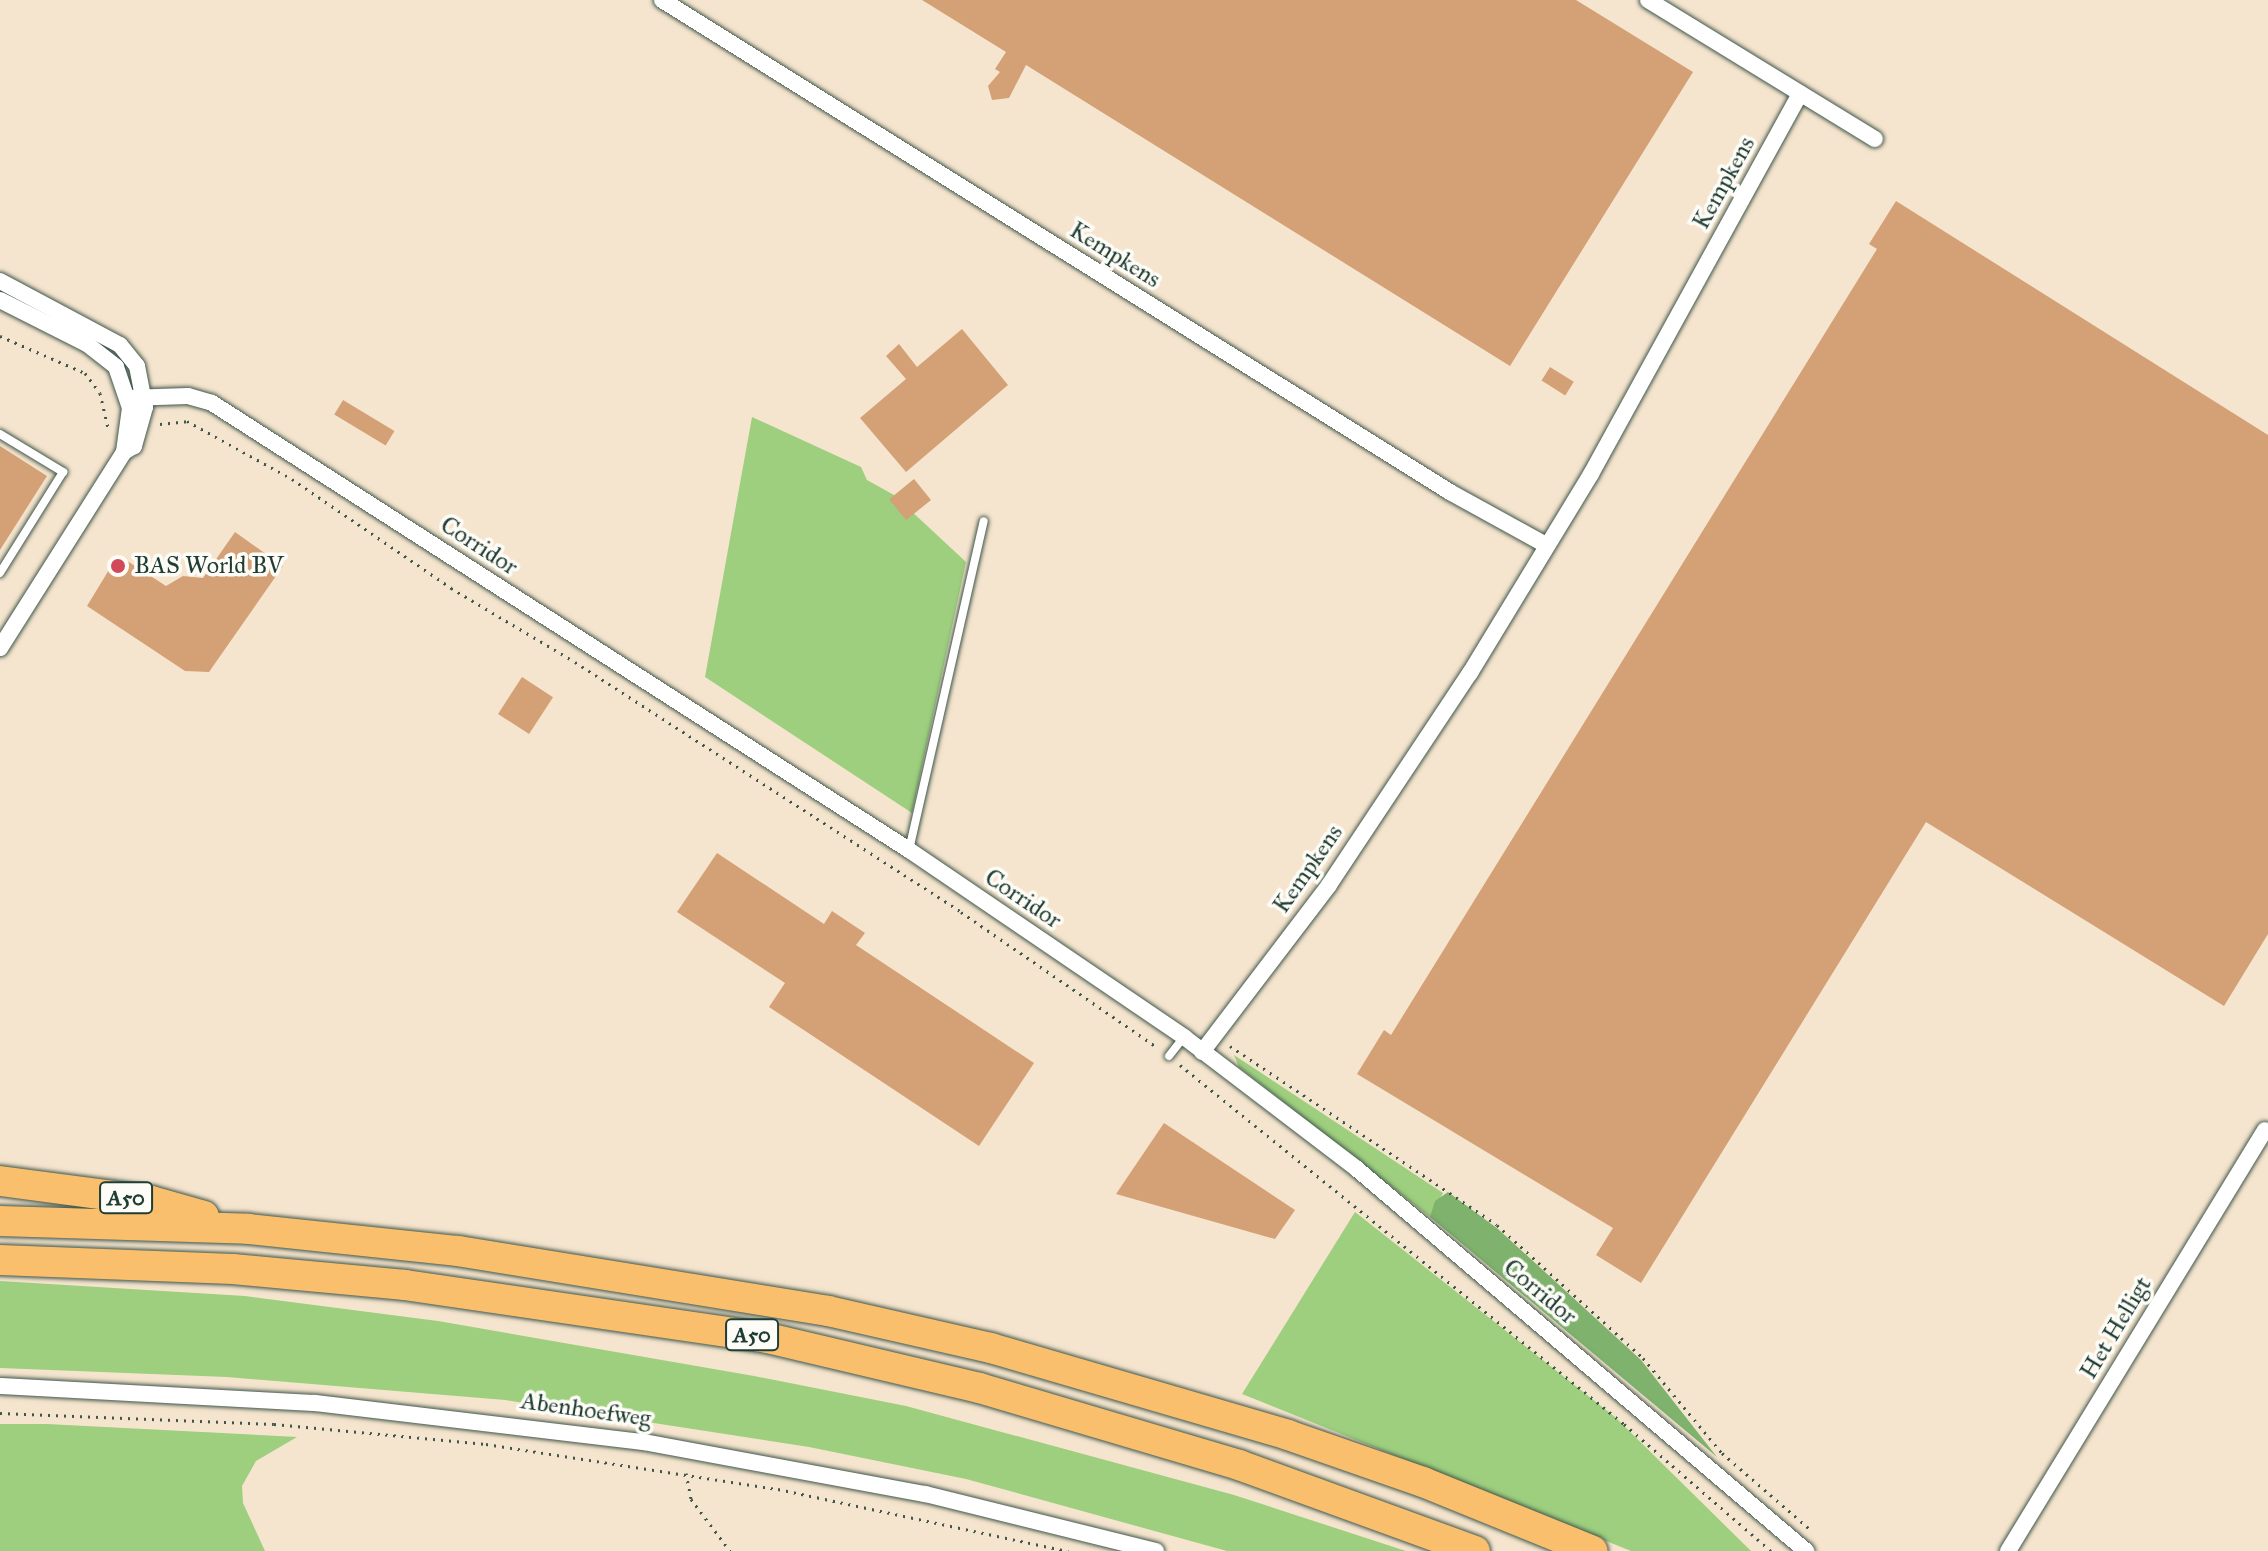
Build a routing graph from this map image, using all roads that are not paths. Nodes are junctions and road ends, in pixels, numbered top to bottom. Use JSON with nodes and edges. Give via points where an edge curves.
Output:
{"nodes":[{"id":1,"x":662,"y":0,"type":"edge"},
{"id":2,"x":1648,"y":0,"type":"edge"},
{"id":3,"x":1800,"y":94,"type":"junction"},
{"id":4,"x":1875,"y":139,"type":"dead end"},
{"id":5,"x":0,"y":281,"type":"edge"},
{"id":6,"x":0,"y":300,"type":"edge"},
{"id":7,"x":137,"y":398,"type":"junction"},
{"id":8,"x":0,"y":434,"type":"edge"},
{"id":9,"x":984,"y":521,"type":"dead end"},
{"id":10,"x":1546,"y":545,"type":"junction"},
{"id":11,"x":0,"y":573,"type":"edge"},
{"id":12,"x":0,"y":648,"type":"edge"},
{"id":13,"x":909,"y":850,"type":"junction"},
{"id":14,"x":1184,"y":1037,"type":"junction"},
{"id":15,"x":1202,"y":1052,"type":"junction"},
{"id":16,"x":1169,"y":1056,"type":"road end"},
{"id":17,"x":2265,"y":1130,"type":"dead end"},
{"id":18,"x":0,"y":1181,"type":"edge"},
{"id":19,"x":0,"y":1221,"type":"edge"},
{"id":20,"x":248,"y":1229,"type":"junction"},
{"id":21,"x":0,"y":1260,"type":"edge"},
{"id":22,"x":0,"y":1386,"type":"edge"},
{"id":23,"x":1156,"y":1551,"type":"edge"},
{"id":24,"x":1475,"y":1551,"type":"edge"},
{"id":25,"x":1593,"y":1551,"type":"edge"},
{"id":26,"x":1806,"y":1551,"type":"edge"},
{"id":27,"x":2008,"y":1551,"type":"edge"}],
"edges":[{"from":1,"to":10,"type":"street","name":"Kempkens","via":[[1437,484]]},
{"from":2,"to":3,"type":"street"},
{"from":3,"to":4,"type":"street"},
{"from":3,"to":10,"type":"street","name":"Kempkens","via":[[1591,474]]},
{"from":5,"to":7,"type":"street","via":[[120,345],[137,366]]},
{"from":6,"to":7,"type":"street","via":[[96,349]]},
{"from":7,"to":12,"type":"street","via":[[124,452]]},
{"from":7,"to":13,"type":"street","name":"Corridor","via":[[188,396],[212,403]]},
{"from":8,"to":11,"type":"lane","via":[[63,472]]},
{"from":9,"to":13,"type":"lane"},
{"from":10,"to":15,"type":"street","name":"Kempkens","via":[[1470,673],[1338,871]]},
{"from":13,"to":14,"type":"street","name":"Corridor"},
{"from":14,"to":15,"type":"street","name":"Corridor"},
{"from":14,"to":16,"type":"lane"},
{"from":15,"to":26,"type":"street","name":"Corridor","via":[[1357,1169]]},
{"from":17,"to":27,"type":"street","name":"Het Helligt"},
{"from":18,"to":20,"type":"highway","number":"A50","via":[[151,1201]]},
{"from":19,"to":20,"type":"highway","number":"A50"},
{"from":20,"to":25,"type":"highway","number":"A50","via":[[613,1272],[828,1311],[991,1348],[1288,1435],[1423,1482]]},
{"from":21,"to":24,"type":"highway","number":"A50","via":[[233,1269],[405,1285],[768,1338],[979,1388],[1239,1465]]},
{"from":22,"to":23,"type":"street","name":"Abenhoefweg","via":[[330,1405],[644,1442],[925,1494]]}]}
